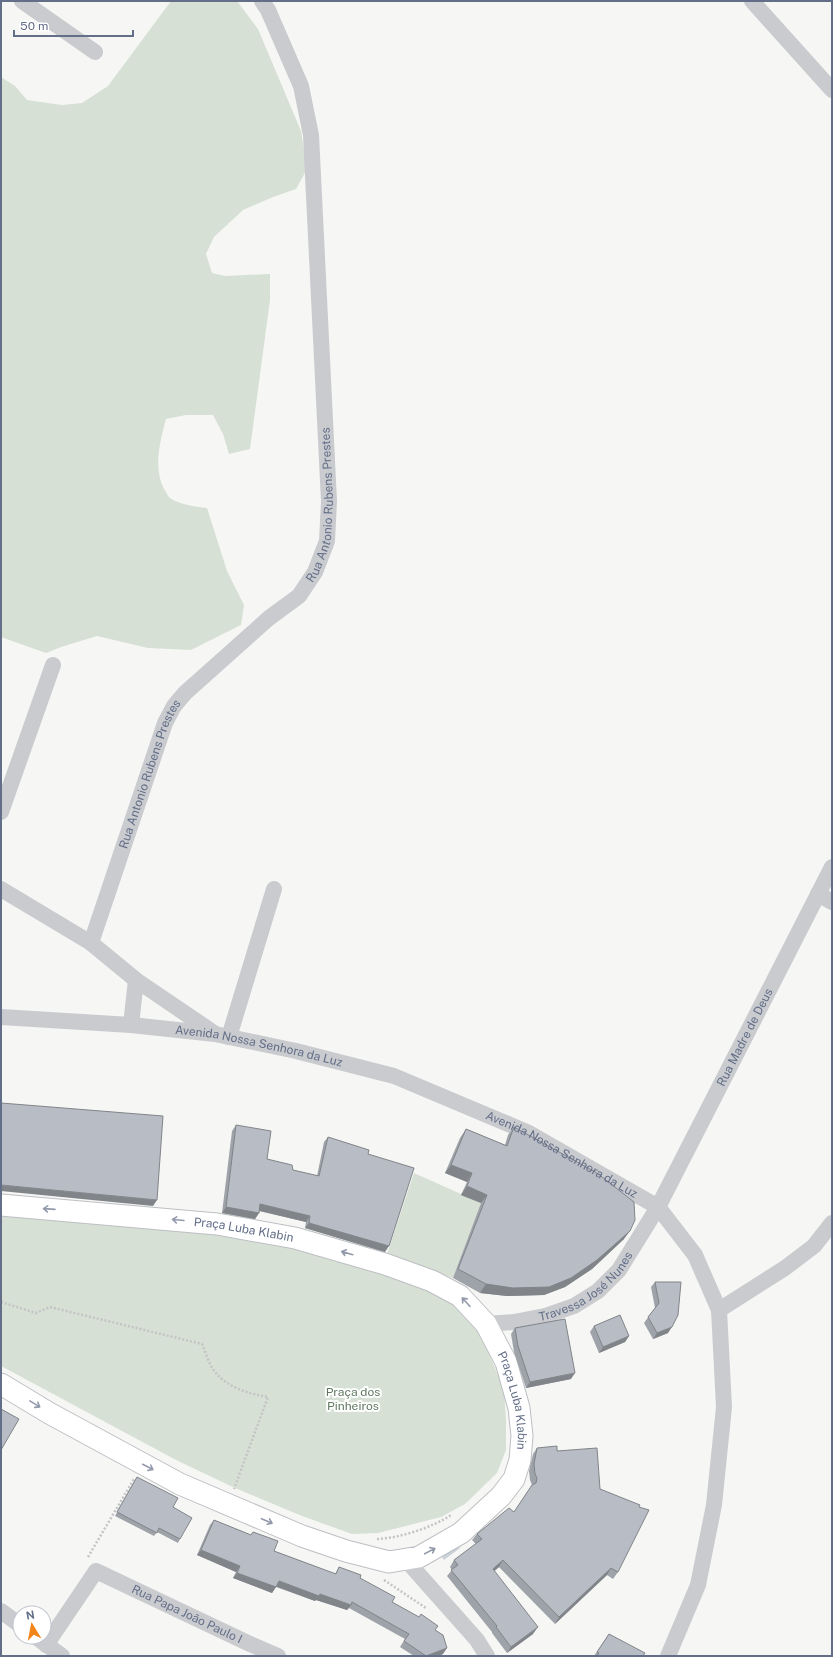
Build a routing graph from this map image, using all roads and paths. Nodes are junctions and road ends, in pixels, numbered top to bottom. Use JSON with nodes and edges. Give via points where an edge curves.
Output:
{"nodes":[{"id":1,"x":22,"y":1,"type":"edge"},
{"id":2,"x":262,"y":1,"type":"edge"},
{"id":3,"x":752,"y":1,"type":"edge"},
{"id":4,"x":95,"y":52,"type":"dead end"},
{"id":5,"x":832,"y":90,"type":"edge"},
{"id":6,"x":53,"y":665,"type":"dead end"},
{"id":7,"x":1,"y":812,"type":"edge"},
{"id":8,"x":832,"y":867,"type":"edge"},
{"id":9,"x":1,"y":890,"type":"edge"},
{"id":10,"x":274,"y":890,"type":"dead end"},
{"id":11,"x":825,"y":898,"type":"edge"},
{"id":12,"x":91,"y":943,"type":"junction"},
{"id":13,"x":136,"y":980,"type":"junction"},
{"id":14,"x":1,"y":1016,"type":"edge"},
{"id":15,"x":131,"y":1025,"type":"junction"},
{"id":16,"x":222,"y":1036,"type":"junction"},
{"id":17,"x":1,"y":1205,"type":"edge"},
{"id":18,"x":658,"y":1207,"type":"junction"},
{"id":19,"x":832,"y":1223,"type":"edge"},
{"id":20,"x":1,"y":1302,"type":"edge"},
{"id":21,"x":719,"y":1310,"type":"junction"},
{"id":22,"x":486,"y":1324,"type":"junction"},
{"id":23,"x":1,"y":1384,"type":"edge"},
{"id":24,"x":143,"y":1464,"type":"junction"},
{"id":25,"x":228,"y":1504,"type":"junction"},
{"id":26,"x":452,"y":1515,"type":"dead end"},
{"id":27,"x":376,"y":1539,"type":"dead end"},
{"id":28,"x":406,"y":1560,"type":"junction"},
{"id":29,"x":96,"y":1571,"type":"junction"},
{"id":30,"x":1,"y":1611,"type":"edge"},
{"id":31,"x":12,"y":1619,"type":"edge"},
{"id":32,"x":52,"y":1627,"type":"edge"},
{"id":33,"x":47,"y":1645,"type":"edge"},
{"id":34,"x":62,"y":1656,"type":"edge"},
{"id":35,"x":278,"y":1656,"type":"edge"},
{"id":36,"x":487,"y":1656,"type":"edge"},
{"id":37,"x":668,"y":1656,"type":"edge"}],
"edges":[{"from":1,"to":4,"type":"street"},
{"from":2,"to":12,"type":"street","name":"Rua Antonio Rubens Prestes","via":[[301,86],[311,135],[329,501],[327,541],[315,572],[299,596],[269,618],[185,693],[174,706],[165,723]]},
{"from":3,"to":5,"type":"street"},
{"from":6,"to":7,"type":"street"},
{"from":8,"to":11,"type":"street","name":"Rua Madre de Deus"},
{"from":9,"to":12,"type":"street"},
{"from":10,"to":16,"type":"street"},
{"from":11,"to":18,"type":"street","name":"Rua Madre de Deus"},
{"from":12,"to":13,"type":"street"},
{"from":13,"to":15,"type":"street"},
{"from":13,"to":16,"type":"street"},
{"from":14,"to":15,"type":"street","name":"Avenida Nossa Senhora da Luz"},
{"from":15,"to":16,"type":"street","name":"Avenida Nossa Senhora da Luz"},
{"from":16,"to":18,"type":"street","name":"Avenida Nossa Senhora da Luz","via":[[296,1051],[394,1076],[528,1132]]},
{"from":22,"to":17,"type":"main road","name":"Praça Luba Klabin","one_way":true,"via":[[460,1296],[432,1281],[385,1264],[294,1238],[217,1224]]},
{"from":18,"to":21,"type":"street","name":"Avenida Nossa Senhora da Luz","via":[[695,1255]]},
{"from":18,"to":22,"type":"street","name":"Travessa José Nunes","via":[[619,1270],[598,1291],[574,1306],[545,1316]]},
{"from":19,"to":21,"type":"street","via":[[814,1246],[785,1268]]},
{"from":20,"to":25,"type":"path","via":[[36,1313],[50,1307],[202,1344],[215,1372],[231,1385],[252,1394],[268,1397]]},
{"from":21,"to":37,"type":"street","name":"Avenida Nossa Senhora da Luz","via":[[724,1407],[714,1506],[698,1585]]},
{"from":28,"to":22,"type":"main road","name":"Praça Luba Klabin","one_way":true,"via":[[419,1557],[461,1533],[501,1496],[514,1479],[520,1460],[522,1436],[519,1408],[506,1362]]},
{"from":23,"to":24,"type":"main road","name":"Praça Luba Klabin","one_way":true},
{"from":24,"to":25,"type":"main road","name":"Praça Luba Klabin","one_way":true,"via":[[180,1484]]},
{"from":24,"to":29,"type":"path","via":[[88,1558]]},
{"from":25,"to":28,"type":"main road","name":"Praça Luba Klabin","one_way":true,"via":[[302,1536],[346,1551],[389,1562]]},
{"from":26,"to":27,"type":"path","via":[[440,1523],[391,1539]]},
{"from":28,"to":36,"type":"street","via":[[477,1640]]},
{"from":29,"to":32,"type":"street"},
{"from":29,"to":35,"type":"street","name":"Rua Papa João Paulo I"},
{"from":30,"to":31,"type":"street"},
{"from":33,"to":34,"type":"street"}]}
